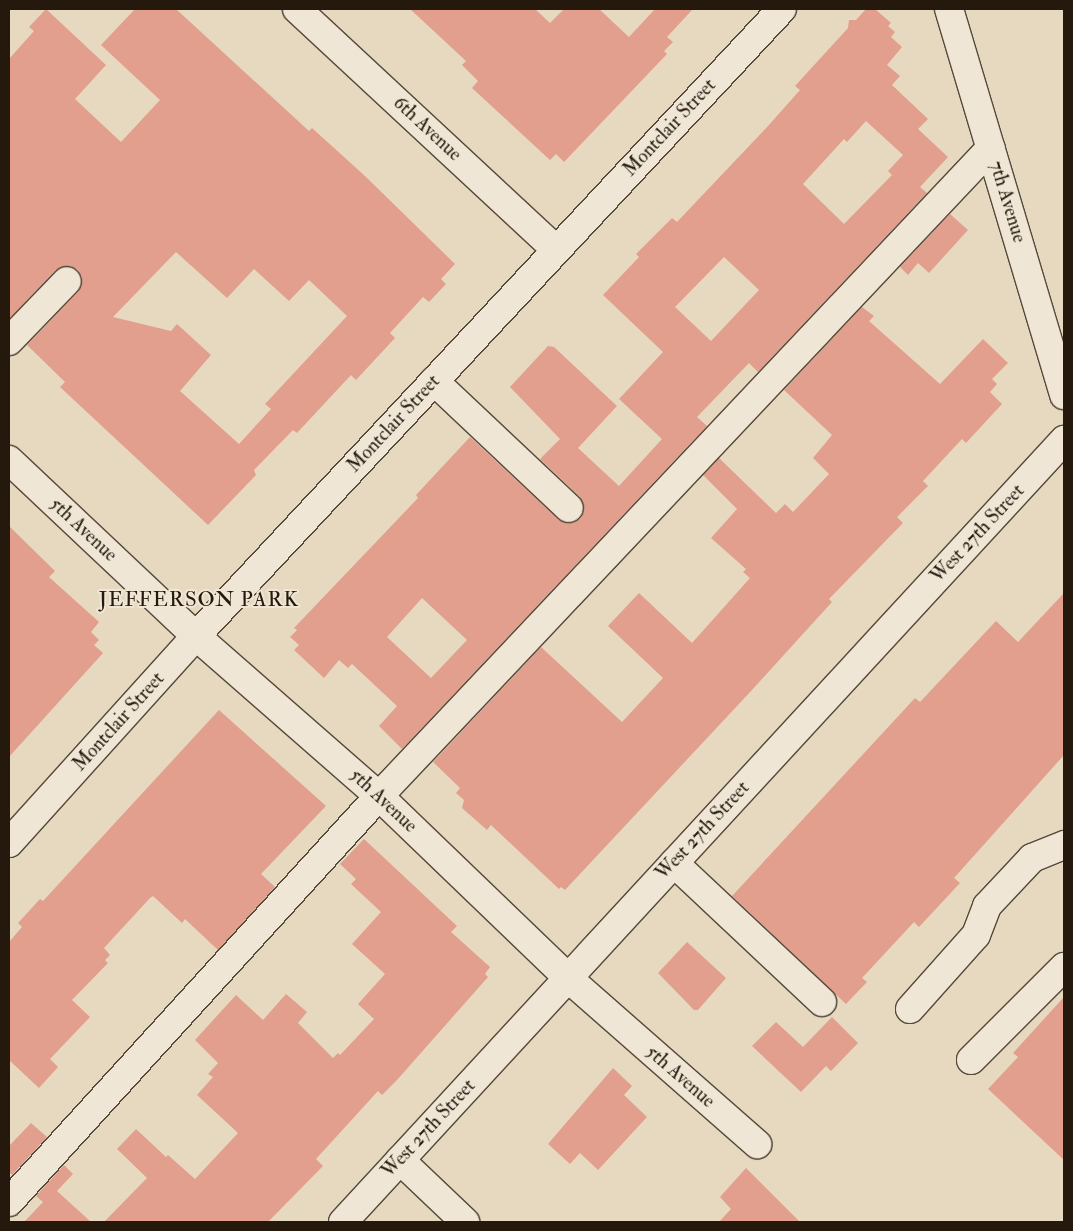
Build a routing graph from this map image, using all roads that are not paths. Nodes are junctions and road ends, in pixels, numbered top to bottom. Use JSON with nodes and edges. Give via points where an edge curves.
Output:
{"nodes":[{"id":1,"x":297,"y":9,"type":"edge"},
{"id":2,"x":782,"y":9,"type":"edge"},
{"id":3,"x":949,"y":9,"type":"edge"},
{"id":4,"x":990,"y":148,"type":"junction"},
{"id":5,"x":556,"y":250,"type":"junction"},
{"id":6,"x":67,"y":281,"type":"dead end"},
{"id":7,"x":9,"y":341,"type":"edge"},
{"id":8,"x":434,"y":381,"type":"junction"},
{"id":9,"x":1064,"y":395,"type":"edge"},
{"id":10,"x":1064,"y":440,"type":"edge"},
{"id":11,"x":9,"y":460,"type":"edge"},
{"id":12,"x":569,"y":508,"type":"dead end"},
{"id":13,"x":196,"y":636,"type":"junction"},
{"id":14,"x":379,"y":796,"type":"junction"},
{"id":15,"x":9,"y":843,"type":"edge"},
{"id":16,"x":1064,"y":845,"type":"edge"},
{"id":17,"x":674,"y":863,"type":"junction"},
{"id":18,"x":1064,"y":967,"type":"edge"},
{"id":19,"x":568,"y":978,"type":"junction"},
{"id":20,"x":822,"y":1002,"type":"dead end"},
{"id":21,"x":910,"y":1009,"type":"dead end"},
{"id":22,"x":970,"y":1060,"type":"dead end"},
{"id":23,"x":757,"y":1144,"type":"dead end"},
{"id":24,"x":400,"y":1160,"type":"junction"},
{"id":25,"x":9,"y":1202,"type":"edge"},
{"id":26,"x":343,"y":1222,"type":"edge"},
{"id":27,"x":465,"y":1222,"type":"edge"}],
"edges":[{"from":1,"to":5,"type":"street","name":"6th Avenue"},
{"from":2,"to":5,"type":"street","name":"Montclair Street"},
{"from":3,"to":4,"type":"street","name":"7th Avenue"},
{"from":4,"to":9,"type":"street","name":"7th Avenue"},
{"from":4,"to":14,"type":"street"},
{"from":5,"to":8,"type":"street","name":"Montclair Street"},
{"from":6,"to":7,"type":"street"},
{"from":8,"to":12,"type":"street"},
{"from":8,"to":13,"type":"street","name":"Montclair Street"},
{"from":10,"to":17,"type":"street","name":"West 27th Street"},
{"from":11,"to":13,"type":"street","name":"5th Avenue"},
{"from":13,"to":14,"type":"street","name":"5th Avenue"},
{"from":13,"to":15,"type":"street","name":"Montclair Street"},
{"from":14,"to":19,"type":"street","name":"5th Avenue"},
{"from":14,"to":25,"type":"street"},
{"from":16,"to":21,"type":"street","via":[[1032,858],[987,906],[976,935]]},
{"from":17,"to":19,"type":"street","name":"West 27th Street"},
{"from":17,"to":20,"type":"street"},
{"from":18,"to":22,"type":"street"},
{"from":19,"to":23,"type":"street","name":"5th Avenue"},
{"from":19,"to":24,"type":"street","name":"West 27th Street"},
{"from":24,"to":26,"type":"street","name":"West 27th Street"},
{"from":24,"to":27,"type":"street"}]}
